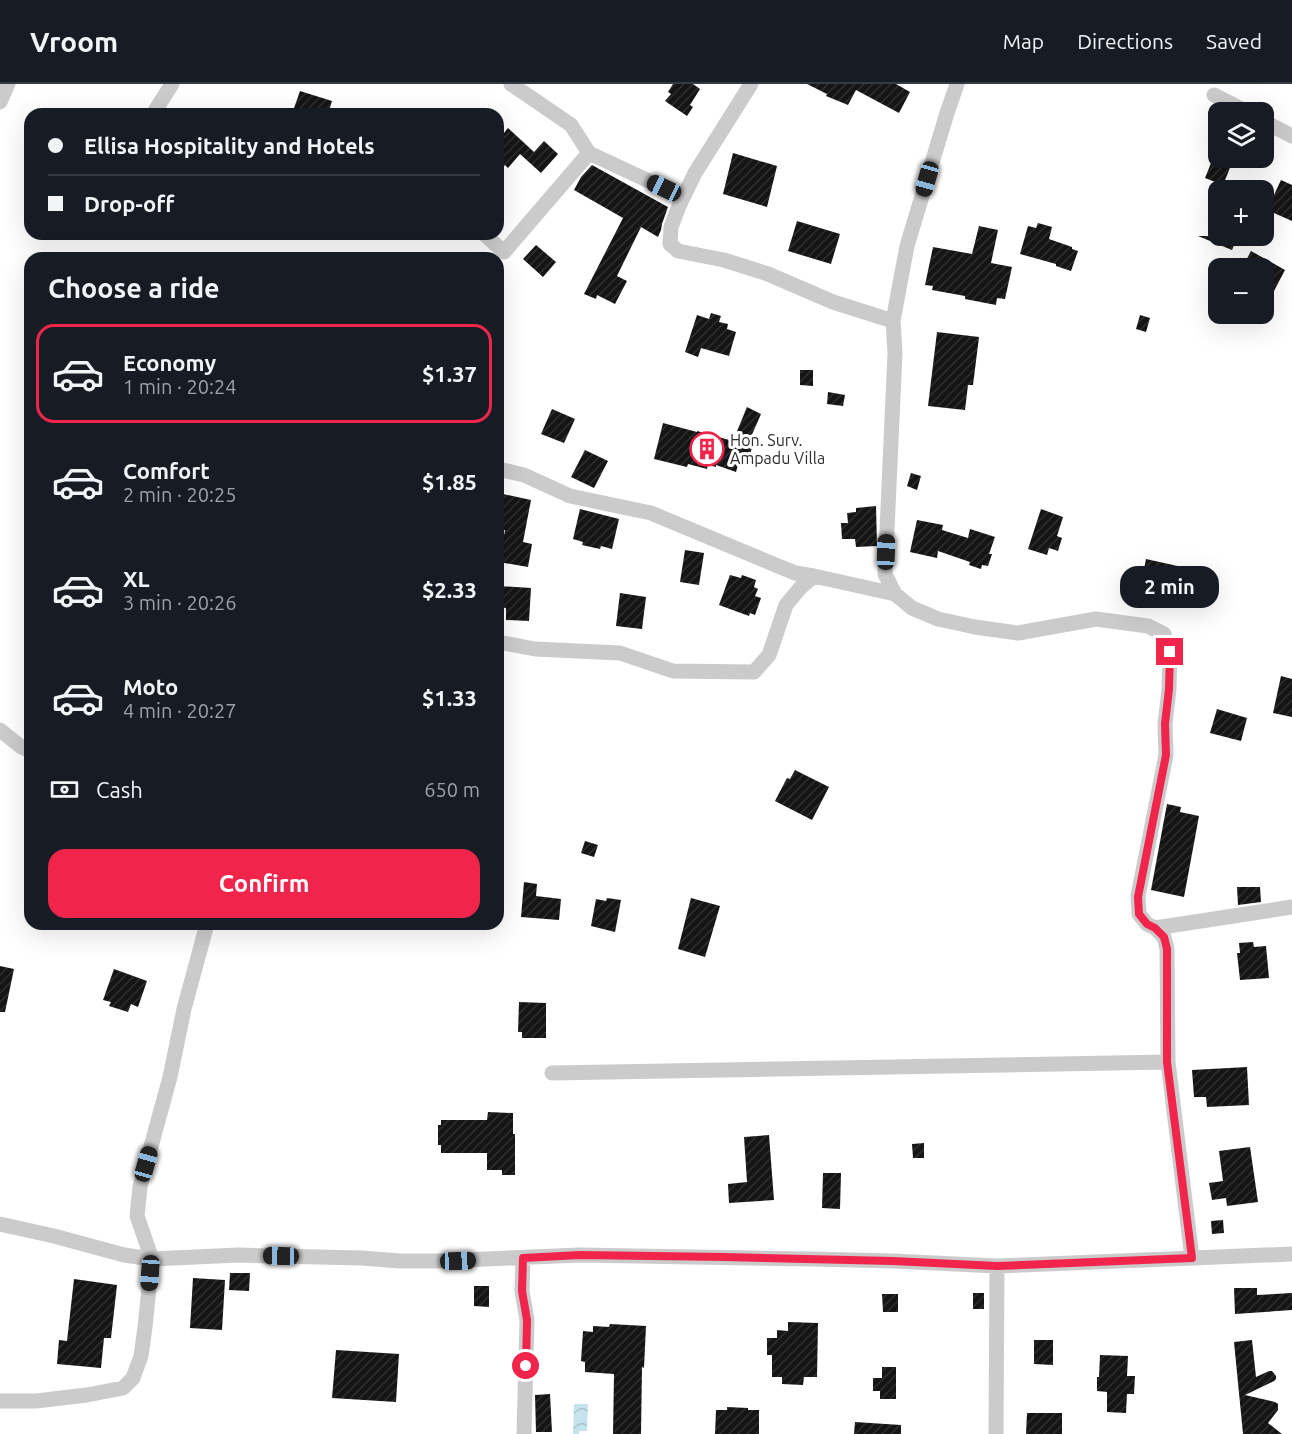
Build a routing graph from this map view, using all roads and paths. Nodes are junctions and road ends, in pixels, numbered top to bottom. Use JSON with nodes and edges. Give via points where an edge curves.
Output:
{"nodes":[{"id":1,"x":8,"y":84,"type":"edge"},
{"id":2,"x":172,"y":84,"type":"edge"},
{"id":3,"x":511,"y":84,"type":"edge"},
{"id":4,"x":751,"y":84,"type":"edge"},
{"id":5,"x":957,"y":84,"type":"edge"},
{"id":6,"x":1214,"y":95,"type":"dead end"},
{"id":7,"x":0,"y":102,"type":"edge"},
{"id":8,"x":1228,"y":102,"type":"edge"},
{"id":9,"x":157,"y":108,"type":"edge"},
{"id":10,"x":1274,"y":127,"type":"edge"},
{"id":11,"x":1292,"y":136,"type":"edge"},
{"id":12,"x":589,"y":153,"type":"junction"},
{"id":13,"x":683,"y":197,"type":"junction"},
{"id":14,"x":491,"y":240,"type":"edge"},
{"id":15,"x":504,"y":252,"type":"edge"},
{"id":16,"x":504,"y":252,"type":"edge"},
{"id":17,"x":892,"y":321,"type":"junction"},
{"id":18,"x":504,"y":470,"type":"edge"},
{"id":19,"x":814,"y":576,"type":"junction"},
{"id":20,"x":895,"y":594,"type":"junction"},
{"id":21,"x":504,"y":643,"type":"edge"},
{"id":22,"x":0,"y":730,"type":"edge"},
{"id":23,"x":24,"y":748,"type":"edge"},
{"id":24,"x":1292,"y":907,"type":"edge"},
{"id":25,"x":1155,"y":928,"type":"junction"},
{"id":26,"x":205,"y":930,"type":"edge"},
{"id":27,"x":1167,"y":1062,"type":"junction"},
{"id":28,"x":552,"y":1073,"type":"dead end"},
{"id":29,"x":0,"y":1224,"type":"edge"},
{"id":30,"x":1292,"y":1254,"type":"edge"},
{"id":31,"x":152,"y":1258,"type":"junction"},
{"id":32,"x":523,"y":1258,"type":"junction"},
{"id":33,"x":1192,"y":1258,"type":"junction"},
{"id":34,"x":997,"y":1266,"type":"junction"},
{"id":35,"x":0,"y":1401,"type":"edge"},
{"id":36,"x":524,"y":1434,"type":"edge"},
{"id":37,"x":996,"y":1434,"type":"edge"}],
"edges":[{"from":1,"to":7,"type":"street"},
{"from":2,"to":9,"type":"street"},
{"from":3,"to":12,"type":"street","via":[[571,125]]},
{"from":4,"to":13,"type":"street"},
{"from":5,"to":17,"type":"street","via":[[907,246]]},
{"from":6,"to":8,"type":"street"},
{"from":10,"to":11,"type":"street"},
{"from":12,"to":13,"type":"street"},
{"from":12,"to":15,"type":"street"},
{"from":13,"to":17,"type":"street","via":[[671,227],[670,244],[678,251],[768,274],[833,302]]},
{"from":14,"to":16,"type":"street"},
{"from":17,"to":20,"type":"street","via":[[895,353],[885,574]]},
{"from":18,"to":19,"type":"street","via":[[570,496],[651,513],[795,573]]},
{"from":19,"to":20,"type":"street"},
{"from":19,"to":21,"type":"street","via":[[786,605],[770,655],[754,672],[674,671],[620,653],[535,649]]},
{"from":20,"to":25,"type":"street","via":[[912,608],[975,627],[1018,633],[1096,619],[1148,626],[1164,634],[1170,652],[1166,755],[1138,897],[1139,914]]},
{"from":22,"to":23,"type":"street"},
{"from":24,"to":25,"type":"street"},
{"from":25,"to":27,"type":"street","via":[[1164,937],[1167,949]]},
{"from":26,"to":31,"type":"street","via":[[140,1187],[137,1216]]},
{"from":27,"to":28,"type":"street"},
{"from":27,"to":33,"type":"street"},
{"from":29,"to":31,"type":"street","via":[[124,1255]]},
{"from":30,"to":33,"type":"street"},
{"from":31,"to":32,"type":"street","via":[[238,1255],[438,1262]]},
{"from":31,"to":35,"type":"street","via":[[141,1356],[133,1378],[123,1388],[36,1401]]},
{"from":32,"to":34,"type":"street","via":[[800,1258]]},
{"from":32,"to":36,"type":"street","via":[[522,1291],[527,1320]]},
{"from":33,"to":34,"type":"street"},
{"from":34,"to":37,"type":"street"}]}
